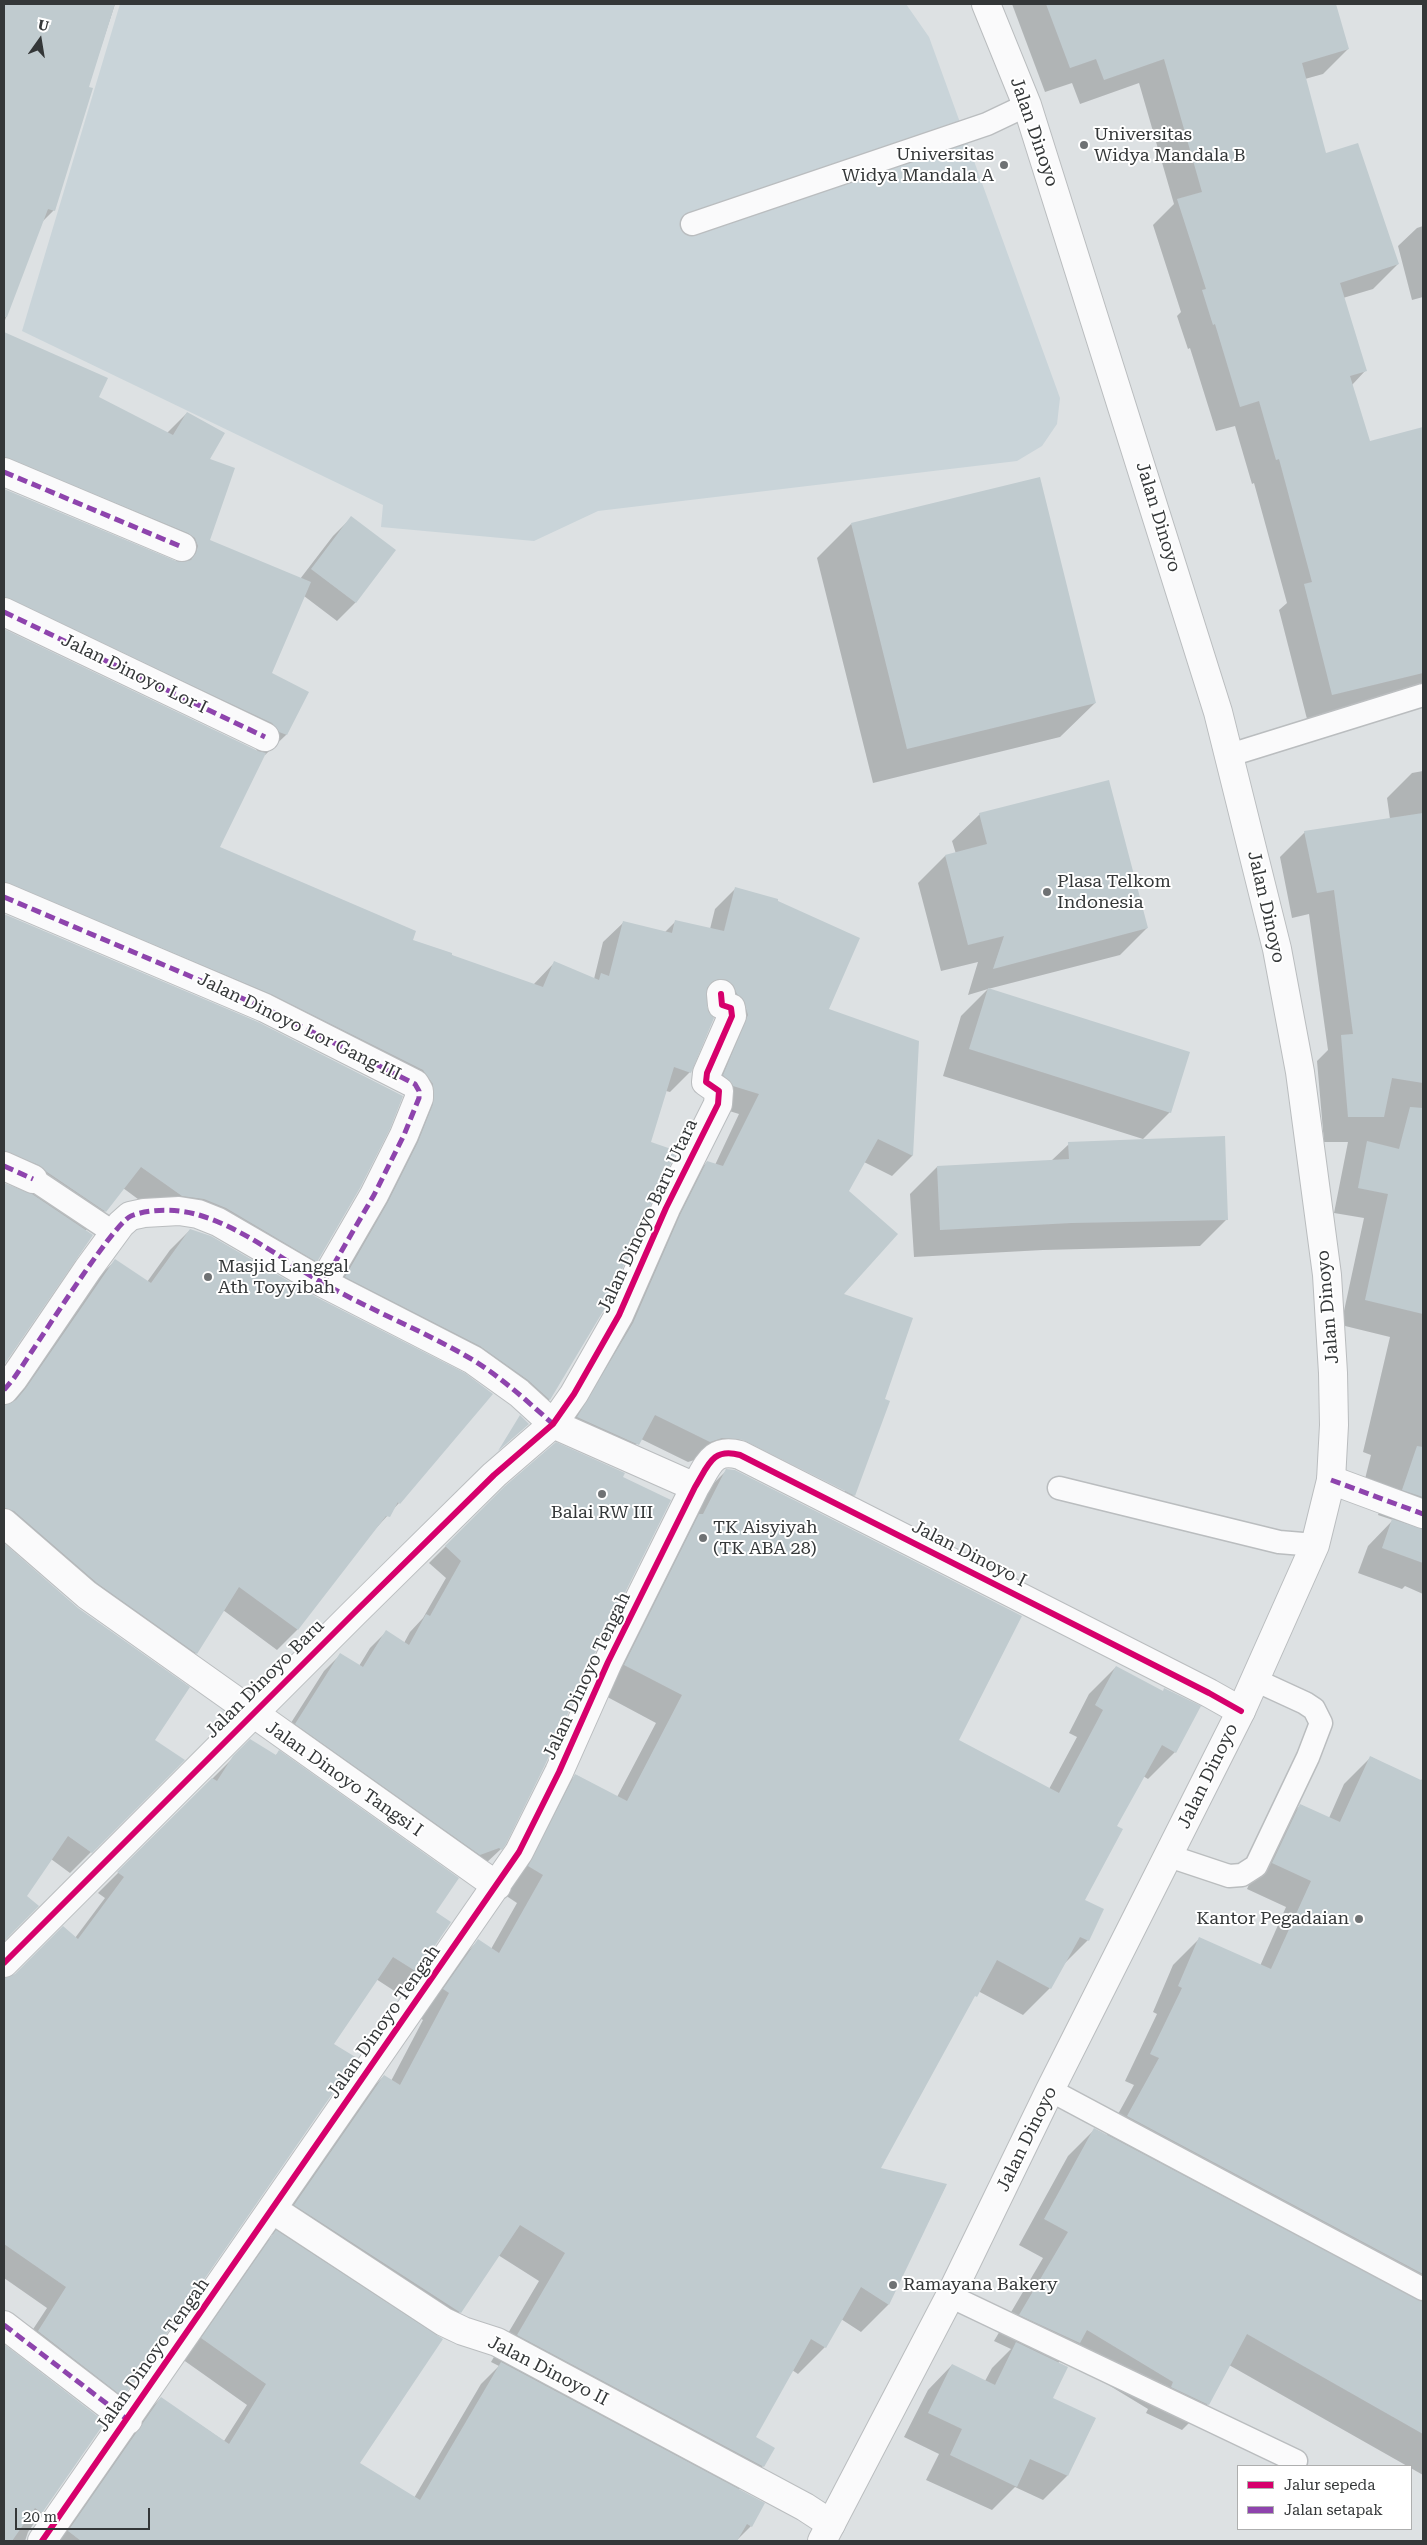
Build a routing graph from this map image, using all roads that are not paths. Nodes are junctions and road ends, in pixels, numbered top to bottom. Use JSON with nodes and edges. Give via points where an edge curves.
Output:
{"nodes":[{"id":1,"x":986,"y":4,"type":"edge"},
{"id":2,"x":1027,"y":105,"type":"junction"},
{"id":3,"x":692,"y":224,"type":"dead end"},
{"id":4,"x":4,"y":472,"type":"edge"},
{"id":5,"x":182,"y":547,"type":"dead end"},
{"id":6,"x":4,"y":612,"type":"edge"},
{"id":7,"x":1423,"y":695,"type":"edge"},
{"id":8,"x":265,"y":737,"type":"dead end"},
{"id":9,"x":1230,"y":754,"type":"junction"},
{"id":10,"x":4,"y":896,"type":"edge"},
{"id":11,"x":721,"y":994,"type":"dead end"},
{"id":12,"x":4,"y":1166,"type":"edge"},
{"id":13,"x":32,"y":1179,"type":"joint"},
{"id":14,"x":114,"y":1234,"type":"junction"},
{"id":15,"x":323,"y":1283,"type":"junction"},
{"id":16,"x":4,"y":1390,"type":"edge"},
{"id":17,"x":553,"y":1424,"type":"junction"},
{"id":18,"x":1331,"y":1480,"type":"junction"},
{"id":19,"x":695,"y":1487,"type":"junction"},
{"id":20,"x":1059,"y":1488,"type":"dead end"},
{"id":21,"x":1423,"y":1514,"type":"edge"},
{"id":22,"x":4,"y":1523,"type":"edge"},
{"id":23,"x":1315,"y":1545,"type":"junction"},
{"id":24,"x":1255,"y":1680,"type":"junction"},
{"id":25,"x":1240,"y":1711,"type":"junction"},
{"id":26,"x":251,"y":1714,"type":"junction"},
{"id":27,"x":1169,"y":1856,"type":"junction"},
{"id":28,"x":497,"y":1886,"type":"junction"},
{"id":29,"x":4,"y":1962,"type":"edge"},
{"id":30,"x":1050,"y":2090,"type":"junction"},
{"id":31,"x":272,"y":2209,"type":"junction"},
{"id":32,"x":1423,"y":2288,"type":"edge"},
{"id":33,"x":950,"y":2296,"type":"junction"},
{"id":34,"x":4,"y":2325,"type":"edge"},
{"id":35,"x":128,"y":2420,"type":"junction"},
{"id":36,"x":1296,"y":2461,"type":"dead end"},
{"id":37,"x":826,"y":2533,"type":"edge"},
{"id":38,"x":42,"y":2541,"type":"edge"}],
"edges":[{"from":1,"to":2,"type":"street","name":"Jalan Dinoyo"},
{"from":2,"to":3,"type":"lane","via":[[987,124]]},
{"from":2,"to":9,"type":"street","name":"Jalan Dinoyo"},
{"from":4,"to":5,"type":"street"},
{"from":6,"to":8,"type":"street","name":"Jalan Dinoyo Lor I"},
{"from":7,"to":9,"type":"lane"},
{"from":9,"to":18,"type":"street","name":"Jalan Dinoyo","via":[[1277,949],[1300,1072],[1327,1275],[1333,1373]]},
{"from":10,"to":15,"type":"street","name":"Jalan Dinoyo Lor Gang III","via":[[265,1008],[416,1084],[419,1098],[404,1135]]},
{"from":11,"to":17,"type":"street","name":"Jalan Dinoyo Baru Utara","via":[[722,1005],[731,1008],[732,1016],[706,1082],[718,1091],[718,1104],[666,1208],[620,1315]]},
{"from":12,"to":13,"type":"street"},
{"from":13,"to":14,"type":"lane"},
{"from":14,"to":15,"type":"street","via":[[130,1216],[179,1211],[198,1214],[234,1230]]},
{"from":14,"to":16,"type":"street"},
{"from":15,"to":17,"type":"street","via":[[473,1360],[519,1393]]},
{"from":17,"to":19,"type":"street"},
{"from":17,"to":26,"type":"street","name":"Jalan Dinoyo Baru","via":[[494,1476]]},
{"from":18,"to":21,"type":"street"},
{"from":18,"to":23,"type":"street","name":"Jalan Dinoyo"},
{"from":19,"to":25,"type":"street","name":"Jalan Dinoyo I","via":[[719,1453],[728,1451],[740,1455]]},
{"from":19,"to":28,"type":"street","name":"Jalan Dinoyo Tengah","via":[[608,1662],[543,1807]]},
{"from":20,"to":23,"type":"lane","via":[[1279,1542]]},
{"from":22,"to":26,"type":"street","name":"Jalan Dinoyo Tangsi I","via":[[87,1595]]},
{"from":23,"to":24,"type":"street","name":"Jalan Dinoyo"},
{"from":24,"to":25,"type":"street","name":"Jalan Dinoyo"},
{"from":24,"to":27,"type":"lane","via":[[1305,1703],[1314,1709],[1321,1723],[1256,1866],[1242,1875],[1229,1876]]},
{"from":25,"to":27,"type":"street","name":"Jalan Dinoyo"},
{"from":26,"to":28,"type":"street","name":"Jalan Dinoyo Tangsi I"},
{"from":26,"to":29,"type":"street","name":"Jalan Dinoyo Baru"},
{"from":27,"to":30,"type":"street","name":"Jalan Dinoyo"},
{"from":28,"to":31,"type":"street","name":"Jalan Dinoyo Tengah"},
{"from":30,"to":32,"type":"lane"},
{"from":30,"to":33,"type":"street","name":"Jalan Dinoyo"},
{"from":31,"to":35,"type":"street","name":"Jalan Dinoyo Tengah"},
{"from":31,"to":37,"type":"street","name":"Jalan Dinoyo II","via":[[444,2322],[497,2342],[805,2507]]},
{"from":33,"to":36,"type":"lane"},
{"from":33,"to":37,"type":"street","name":"Jalan Dinoyo"},
{"from":34,"to":35,"type":"street"},
{"from":35,"to":38,"type":"street","name":"Jalan Dinoyo Tengah"}]}
